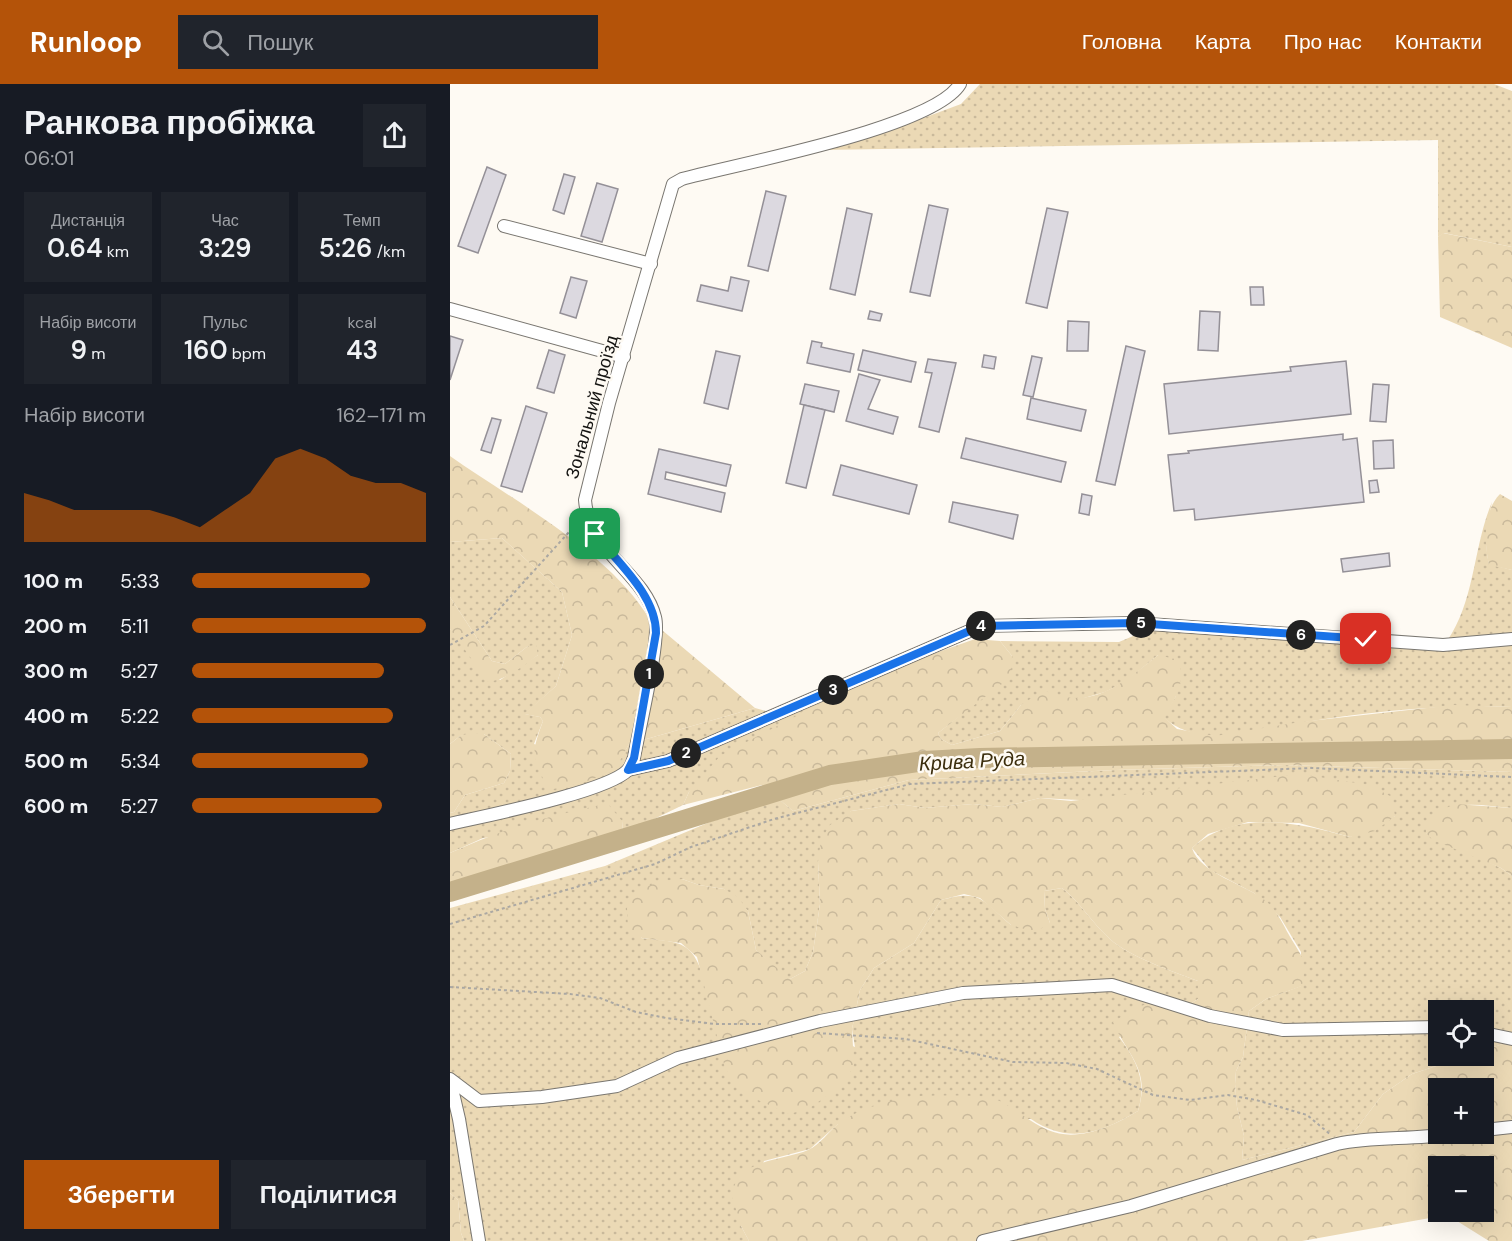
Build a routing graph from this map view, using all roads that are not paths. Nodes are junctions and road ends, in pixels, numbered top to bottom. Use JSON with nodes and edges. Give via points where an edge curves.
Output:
{"nodes":[{"id":1,"x":958,"y":87,"type":"edge"},
{"id":2,"x":504,"y":226,"type":"dead end"},
{"id":3,"x":651,"y":264,"type":"junction"},
{"id":4,"x":450,"y":297,"type":"edge"},
{"id":5,"x":454,"y":310,"type":"edge"},
{"id":6,"x":624,"y":357,"type":"junction"},
{"id":7,"x":1512,"y":639,"type":"edge"},
{"id":8,"x":628,"y":770,"type":"junction"},
{"id":9,"x":450,"y":824,"type":"edge"},
{"id":10,"x":1428,"y":1028,"type":"edge"},
{"id":11,"x":1494,"y":1035,"type":"edge"},
{"id":12,"x":1512,"y":1039,"type":"edge"},
{"id":13,"x":450,"y":1079,"type":"edge"},
{"id":14,"x":1512,"y":1127,"type":"edge"},
{"id":15,"x":1494,"y":1129,"type":"edge"},
{"id":16,"x":1428,"y":1138,"type":"edge"},
{"id":17,"x":479,"y":1241,"type":"edge"},
{"id":18,"x":983,"y":1241,"type":"edge"}],
"edges":[{"from":1,"to":3,"type":"street","name":"Зональний проїзд","via":[[940,103],[890,124],[673,184]]},
{"from":2,"to":3,"type":"street"},
{"from":3,"to":6,"type":"street","name":"Зональний проїзд"},
{"from":4,"to":5,"type":"street"},
{"from":5,"to":6,"type":"street"},
{"from":6,"to":8,"type":"street","name":"Зональний проїзд","via":[[586,491],[586,513],[595,534],[645,597],[656,619],[634,758]]},
{"from":7,"to":8,"type":"street","via":[[1443,645],[1136,623],[981,626],[668,761]]},
{"from":8,"to":9,"type":"street","via":[[611,780],[553,799]]},
{"from":10,"to":13,"type":"street","via":[[1283,1030],[1210,1016],[1112,986],[963,993],[820,1021],[678,1058],[617,1086],[479,1101]]},
{"from":11,"to":12,"type":"street"},
{"from":13,"to":17,"type":"street"},
{"from":14,"to":15,"type":"street"},
{"from":16,"to":18,"type":"street","via":[[1361,1139],[1337,1144],[1131,1206]]}]}
